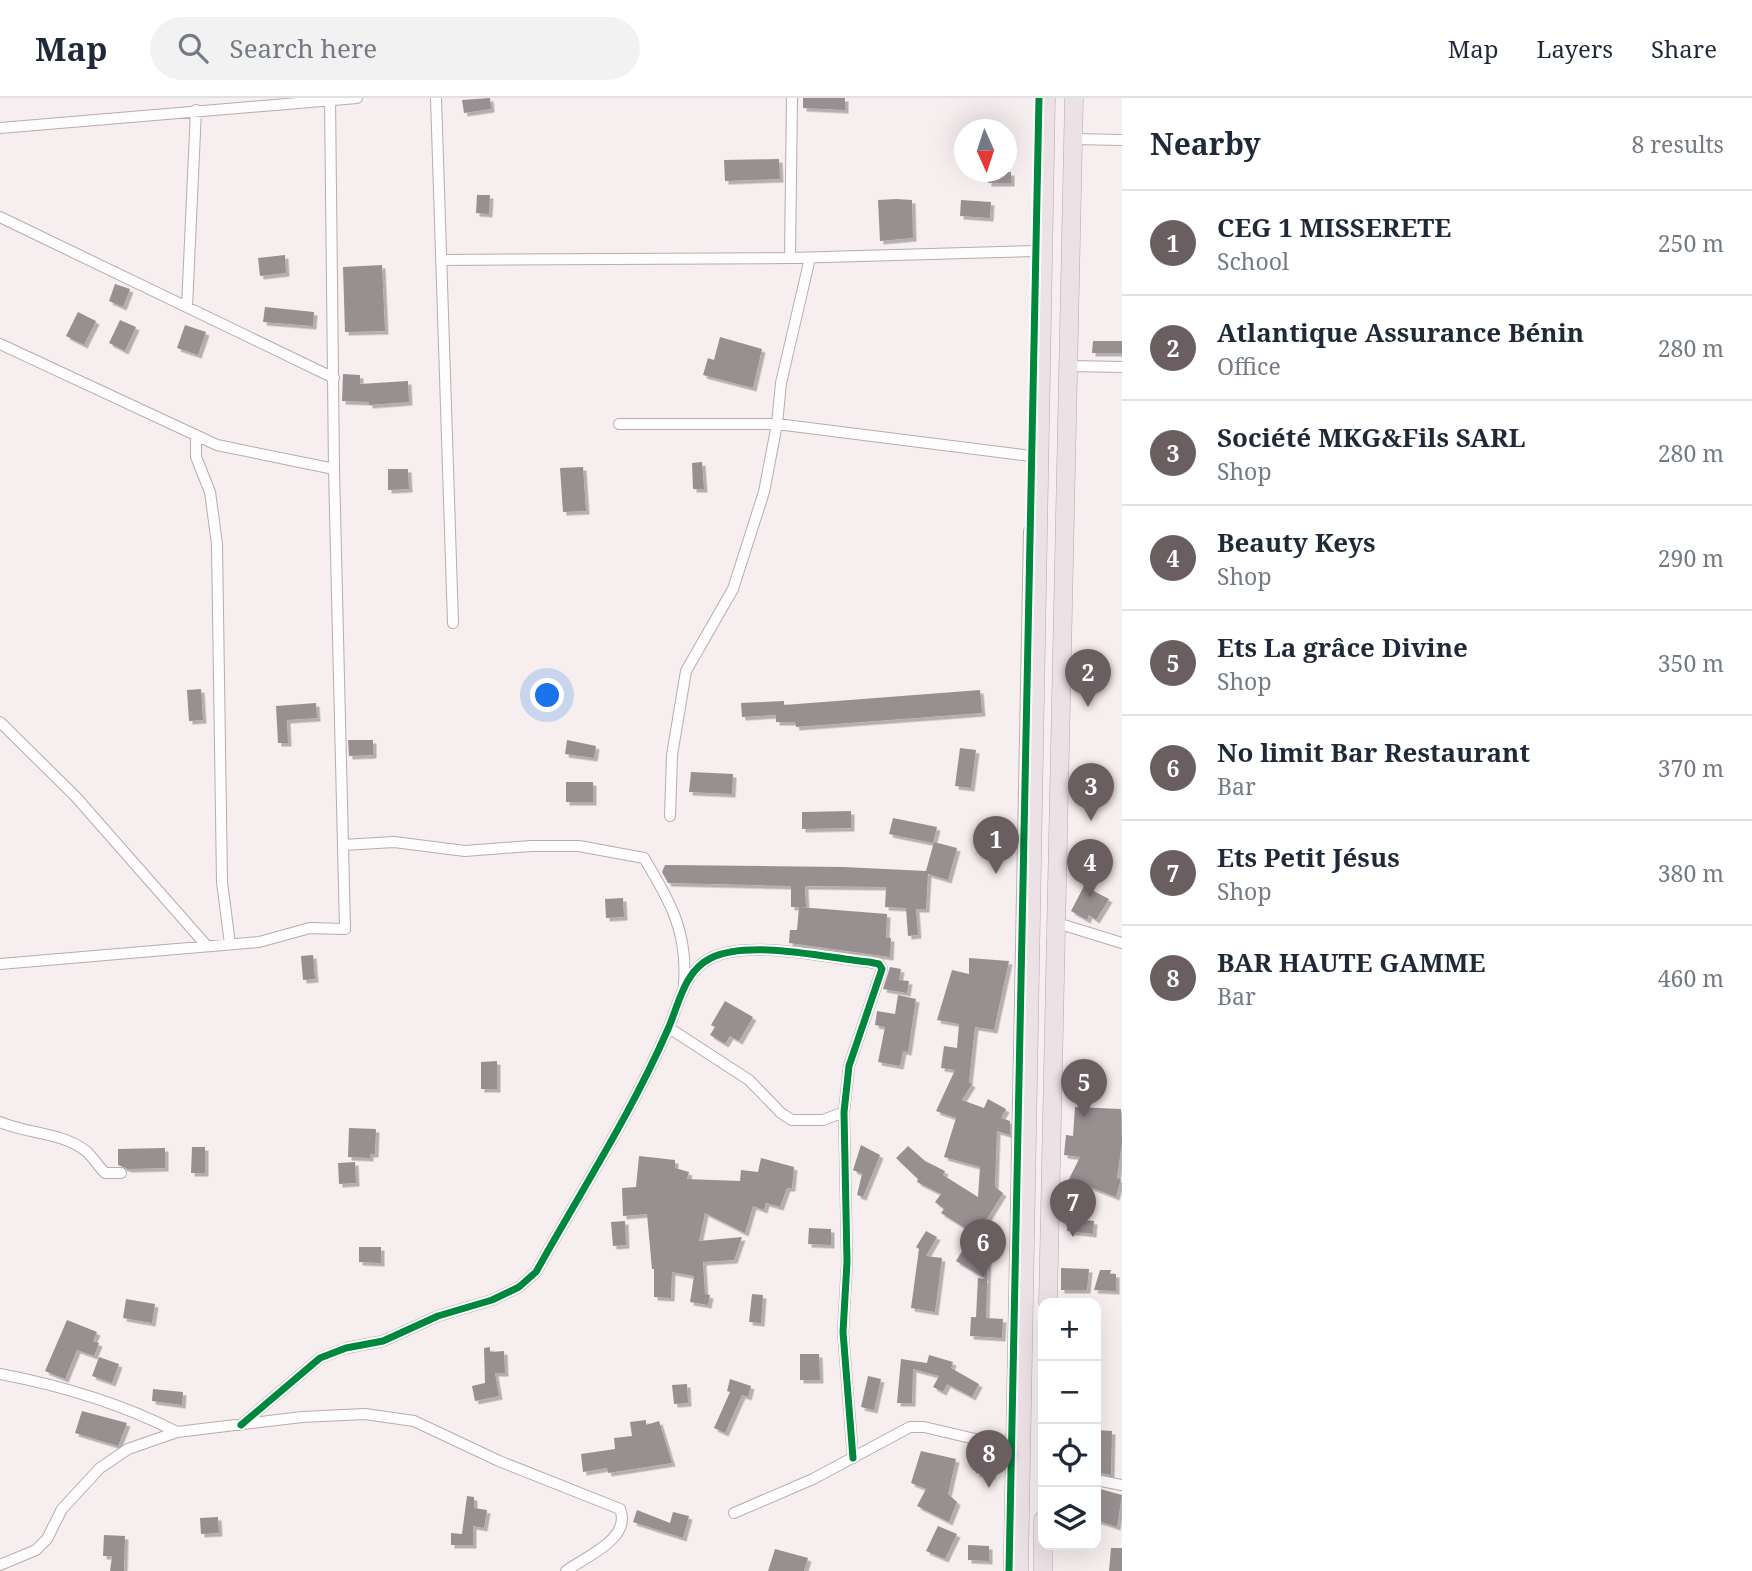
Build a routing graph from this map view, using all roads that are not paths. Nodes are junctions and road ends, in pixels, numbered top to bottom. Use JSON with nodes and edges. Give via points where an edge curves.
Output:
{"nodes":[{"id":1,"x":357,"y":98,"type":"edge"},
{"id":2,"x":436,"y":98,"type":"edge"},
{"id":3,"x":792,"y":98,"type":"edge"},
{"id":4,"x":1039,"y":98,"type":"edge"},
{"id":5,"x":1046,"y":98,"type":"edge"},
{"id":6,"x":1074,"y":98,"type":"edge"},
{"id":7,"x":330,"y":100,"type":"edge"},
{"id":8,"x":196,"y":110,"type":"junction"},
{"id":9,"x":0,"y":128,"type":"edge"},
{"id":10,"x":1073,"y":139,"type":"junction"},
{"id":11,"x":1122,"y":140,"type":"edge"},
{"id":12,"x":0,"y":217,"type":"edge"},
{"id":13,"x":1035,"y":251,"type":"junction"},
{"id":14,"x":790,"y":258,"type":"junction"},
{"id":15,"x":810,"y":258,"type":"junction"},
{"id":16,"x":441,"y":260,"type":"junction"},
{"id":17,"x":187,"y":307,"type":"junction"},
{"id":18,"x":0,"y":344,"type":"edge"},
{"id":19,"x":1070,"y":366,"type":"junction"},
{"id":20,"x":1122,"y":367,"type":"edge"},
{"id":21,"x":334,"y":378,"type":"junction"},
{"id":22,"x":619,"y":424,"type":"dead end"},
{"id":23,"x":777,"y":424,"type":"junction"},
{"id":24,"x":196,"y":435,"type":"junction"},
{"id":25,"x":1031,"y":456,"type":"junction"},
{"id":26,"x":334,"y":469,"type":"junction"},
{"id":27,"x":453,"y":623,"type":"dead end"},
{"id":28,"x":0,"y":722,"type":"edge"},
{"id":29,"x":670,"y":816,"type":"dead end"},
{"id":30,"x":343,"y":845,"type":"junction"},
{"id":31,"x":1057,"y":923,"type":"junction"},
{"id":32,"x":1122,"y":943,"type":"edge"},
{"id":33,"x":230,"y":944,"type":"junction"},
{"id":34,"x":206,"y":945,"type":"junction"},
{"id":35,"x":0,"y":964,"type":"edge"},
{"id":36,"x":684,"y":986,"type":"junction"},
{"id":37,"x":669,"y":1028,"type":"junction"},
{"id":38,"x":844,"y":1112,"type":"junction"},
{"id":39,"x":0,"y":1122,"type":"edge"},
{"id":40,"x":121,"y":1173,"type":"dead end"},
{"id":41,"x":1048,"y":1298,"type":"edge"},
{"id":42,"x":0,"y":1374,"type":"edge"},
{"id":43,"x":241,"y":1425,"type":"junction"},
{"id":44,"x":177,"y":1432,"type":"junction"},
{"id":45,"x":1017,"y":1449,"type":"junction"},
{"id":46,"x":853,"y":1458,"type":"junction"},
{"id":47,"x":1101,"y":1481,"type":"edge"},
{"id":48,"x":1122,"y":1485,"type":"edge"},
{"id":49,"x":734,"y":1513,"type":"dead end"},
{"id":50,"x":1042,"y":1550,"type":"edge"},
{"id":51,"x":5,"y":1566,"type":"edge"},
{"id":52,"x":566,"y":1571,"type":"edge"},
{"id":53,"x":1009,"y":1571,"type":"edge"},
{"id":54,"x":1019,"y":1571,"type":"edge"},
{"id":55,"x":1042,"y":1571,"type":"edge"}],
"edges":[{"from":1,"to":7,"type":"street"},
{"from":2,"to":16,"type":"street"},
{"from":3,"to":14,"type":"street"},
{"from":4,"to":13,"type":"street"},
{"from":5,"to":45,"type":"highway"},
{"from":6,"to":10,"type":"highway"},
{"from":7,"to":8,"type":"street"},
{"from":7,"to":21,"type":"street"},
{"from":8,"to":9,"type":"street"},
{"from":8,"to":17,"type":"street"},
{"from":10,"to":11,"type":"street"},
{"from":10,"to":19,"type":"highway"},
{"from":12,"to":17,"type":"street"},
{"from":13,"to":15,"type":"street"},
{"from":13,"to":25,"type":"street"},
{"from":14,"to":15,"type":"street"},
{"from":14,"to":16,"type":"street"},
{"from":15,"to":23,"type":"street","via":[[781,383]]},
{"from":16,"to":27,"type":"street"},
{"from":17,"to":21,"type":"street"},
{"from":18,"to":24,"type":"street"},
{"from":19,"to":20,"type":"street"},
{"from":19,"to":31,"type":"highway"},
{"from":21,"to":26,"type":"street"},
{"from":22,"to":23,"type":"street"},
{"from":23,"to":25,"type":"street"},
{"from":23,"to":29,"type":"street","via":[[764,492],[733,589],[686,671],[672,755]]},
{"from":24,"to":26,"type":"street","via":[[217,445]]},
{"from":24,"to":33,"type":"street","via":[[196,457],[210,492],[217,544],[222,882]]},
{"from":25,"to":45,"type":"street"},
{"from":26,"to":30,"type":"street"},
{"from":28,"to":34,"type":"street","via":[[75,796]]},
{"from":30,"to":33,"type":"street","via":[[345,929],[310,928],[259,943]]},
{"from":30,"to":36,"type":"street","via":[[394,842],[465,851],[579,846],[643,858],[669,900],[687,953]]},
{"from":31,"to":32,"type":"street"},
{"from":31,"to":41,"type":"highway"},
{"from":33,"to":34,"type":"street"},
{"from":34,"to":35,"type":"street"},
{"from":36,"to":37,"type":"street"},
{"from":36,"to":38,"type":"street","via":[[710,958],[730,951],[879,964],[880,981],[849,1066]]},
{"from":37,"to":38,"type":"street","via":[[749,1080],[792,1120],[823,1120]]},
{"from":37,"to":43,"type":"street","via":[[622,1128],[536,1272],[519,1287],[492,1300],[438,1316],[383,1341],[320,1358]]},
{"from":38,"to":46,"type":"street","via":[[847,1262],[843,1332]]},
{"from":39,"to":40,"type":"street","via":[[50,1135],[91,1156],[105,1172]]},
{"from":42,"to":44,"type":"street","via":[[75,1390],[131,1409]]},
{"from":43,"to":44,"type":"street"},
{"from":43,"to":52,"type":"street","via":[[365,1414],[414,1421],[620,1509],[625,1520],[620,1533]]},
{"from":44,"to":51,"type":"street","via":[[128,1449],[100,1468],[62,1509],[47,1539]]},
{"from":45,"to":46,"type":"street","via":[[910,1427]]},
{"from":45,"to":53,"type":"street"},
{"from":45,"to":54,"type":"highway"},
{"from":46,"to":49,"type":"street"},
{"from":47,"to":48,"type":"street"},
{"from":50,"to":55,"type":"highway"}]}
